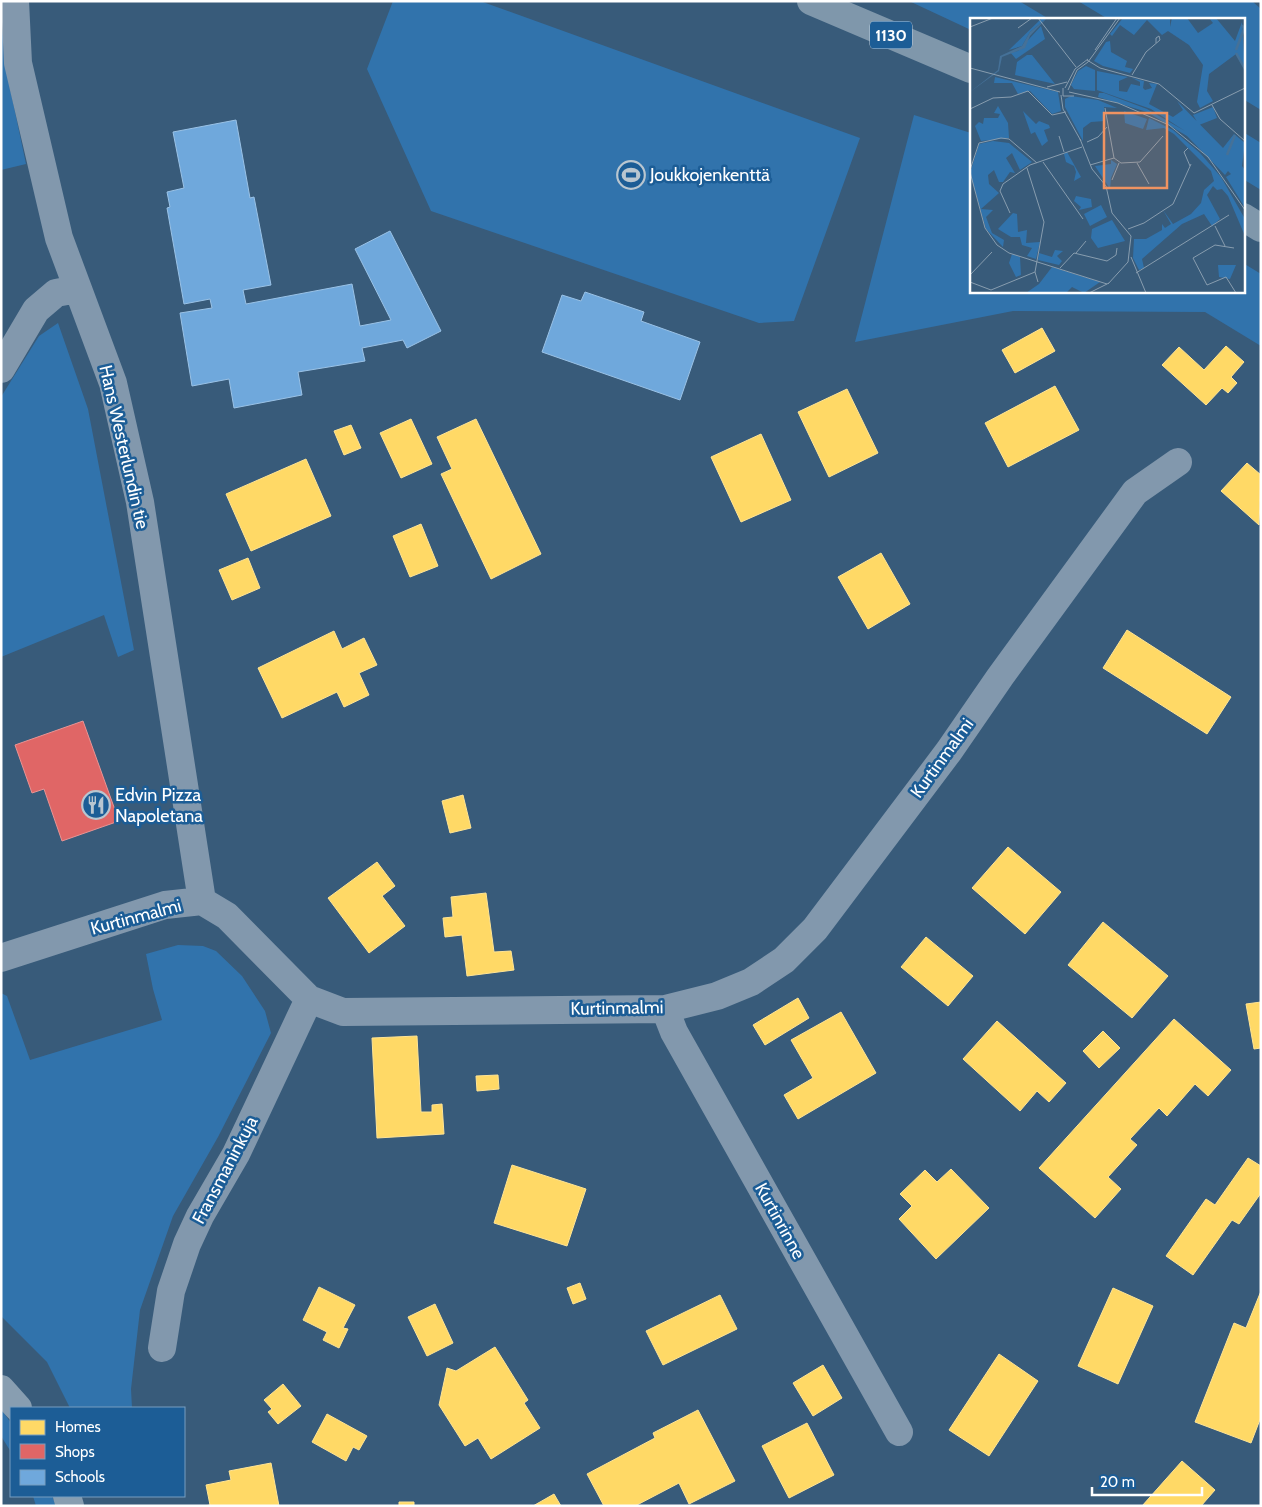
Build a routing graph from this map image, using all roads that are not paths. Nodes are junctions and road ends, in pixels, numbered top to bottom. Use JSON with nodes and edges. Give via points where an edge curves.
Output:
{"nodes":[{"id":1,"x":15,"y":1,"type":"edge"},
{"id":2,"x":811,"y":1,"type":"edge"},
{"id":3,"x":970,"y":69,"type":"edge"},
{"id":4,"x":1244,"y":219,"type":"edge"},
{"id":5,"x":1261,"y":228,"type":"edge"},
{"id":6,"x":77,"y":289,"type":"junction"},
{"id":7,"x":1,"y":369,"type":"edge"},
{"id":8,"x":1178,"y":462,"type":"dead end"},
{"id":9,"x":202,"y":901,"type":"junction"},
{"id":10,"x":1,"y":958,"type":"edge"},
{"id":11,"x":309,"y":999,"type":"junction"},
{"id":12,"x":665,"y":1009,"type":"junction"},
{"id":13,"x":162,"y":1348,"type":"dead end"},
{"id":14,"x":1,"y":1389,"type":"edge"},
{"id":15,"x":17,"y":1407,"type":"edge"},
{"id":16,"x":899,"y":1432,"type":"dead end"}],
"edges":[{"from":1,"to":6,"type":"street","name":"Hans Westerlundin tie","via":[[18,63],[59,238]]},
{"from":2,"to":3,"type":"main road","number":"1130"},
{"from":4,"to":5,"type":"main road"},
{"from":6,"to":7,"type":"street","via":[[56,293],[36,310]]},
{"from":6,"to":9,"type":"street","name":"Hans Westerlundin tie","via":[[113,383],[140,502]]},
{"from":8,"to":12,"type":"street","name":"Kurtinmalmi","via":[[1135,492],[949,751],[814,929],[784,960],[751,982],[717,996]]},
{"from":9,"to":10,"type":"street","name":"Kurtinmalmi","via":[[165,905]]},
{"from":9,"to":11,"type":"street","name":"Kurtinmalmi","via":[[227,916]]},
{"from":11,"to":12,"type":"street","name":"Kurtinmalmi","via":[[343,1012]]},
{"from":11,"to":13,"type":"street","name":"Fransmaninkuja","via":[[236,1154],[200,1216],[188,1244],[171,1291]]},
{"from":12,"to":16,"type":"street","name":"Kurtinrinne","via":[[674,1032]]},
{"from":14,"to":15,"type":"street"}]}
